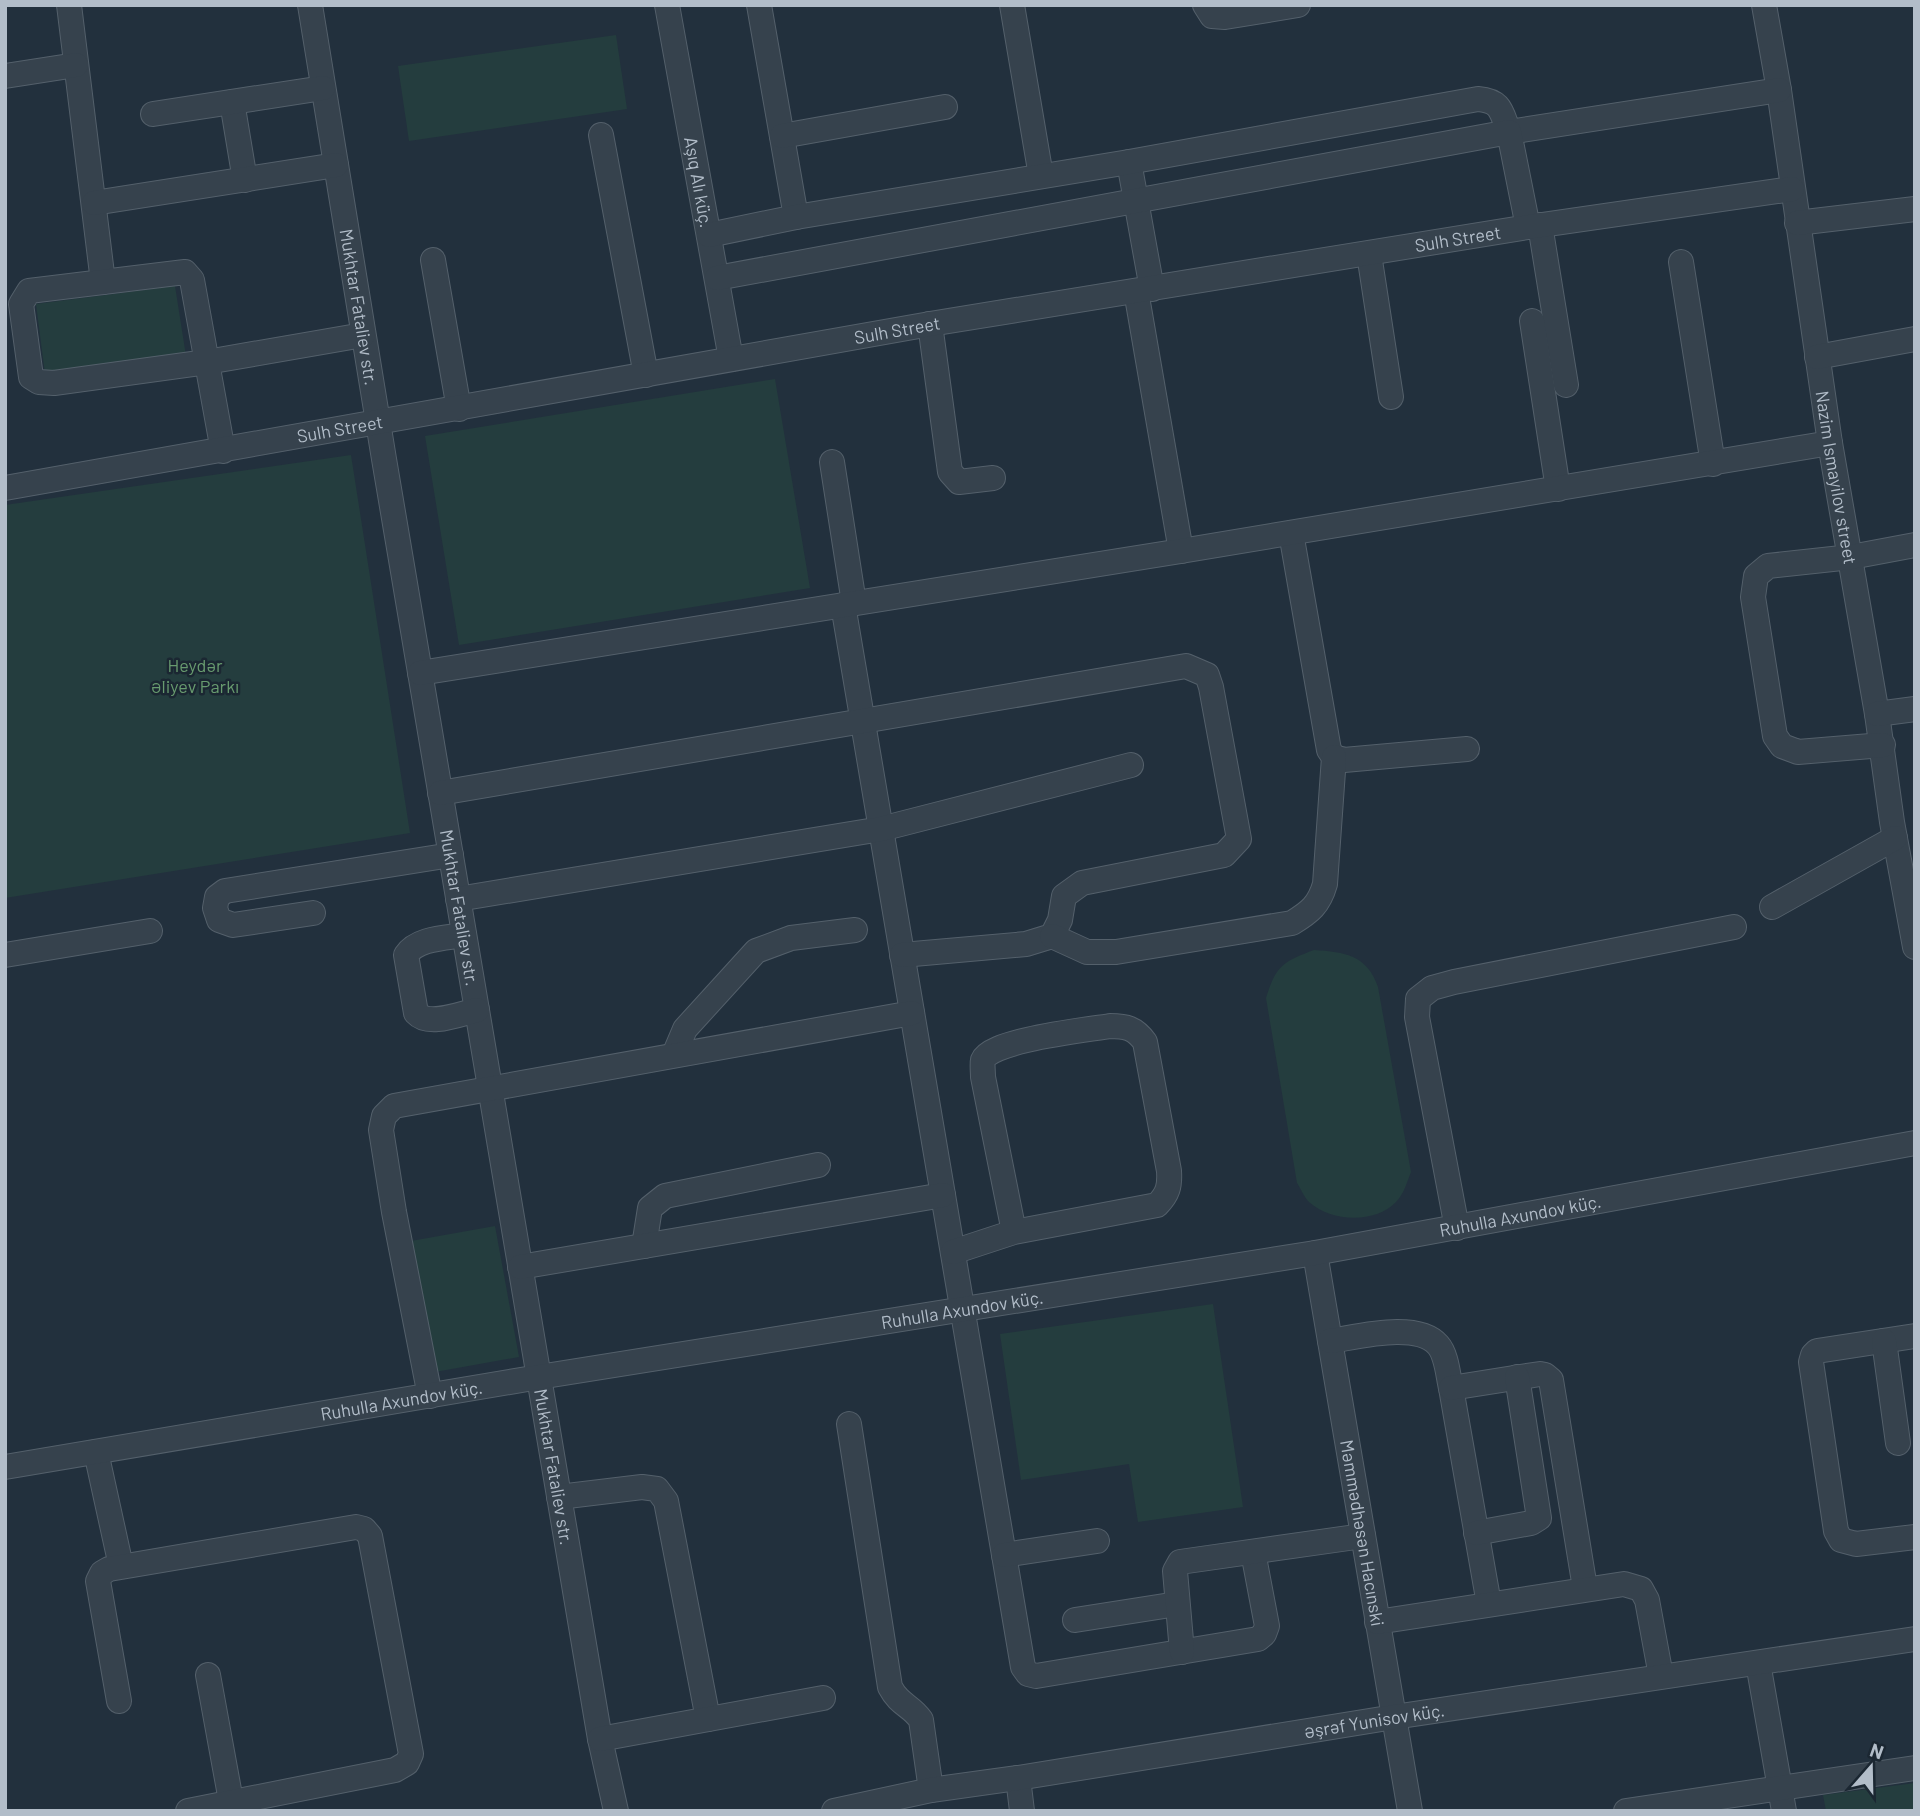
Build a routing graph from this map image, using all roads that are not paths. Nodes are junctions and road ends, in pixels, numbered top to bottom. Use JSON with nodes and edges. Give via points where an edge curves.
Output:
{"nodes":[{"id":1,"x":69,"y":5,"type":"edge"},
{"id":2,"x":310,"y":5,"type":"edge"},
{"id":3,"x":667,"y":5,"type":"edge"},
{"id":4,"x":759,"y":5,"type":"edge"},
{"id":5,"x":1012,"y":5,"type":"edge"},
{"id":6,"x":1205,"y":5,"type":"edge"},
{"id":7,"x":1298,"y":5,"type":"edge"},
{"id":8,"x":1763,"y":5,"type":"edge"},
{"id":9,"x":76,"y":65,"type":"junction"},
{"id":10,"x":5,"y":76,"type":"edge"},
{"id":11,"x":323,"y":88,"type":"junction"},
{"id":12,"x":1779,"y":90,"type":"junction"},
{"id":13,"x":232,"y":102,"type":"junction"},
{"id":14,"x":945,"y":107,"type":"dead end"},
{"id":15,"x":153,"y":114,"type":"dead end"},
{"id":16,"x":1509,"y":132,"type":"junction"},
{"id":17,"x":601,"y":135,"type":"dead end"},
{"id":18,"x":782,"y":136,"type":"junction"},
{"id":19,"x":1129,"y":162,"type":"junction"},
{"id":20,"x":336,"y":164,"type":"junction"},
{"id":21,"x":1041,"y":176,"type":"junction"},
{"id":22,"x":245,"y":180,"type":"junction"},
{"id":23,"x":1792,"y":189,"type":"junction"},
{"id":24,"x":1136,"y":201,"type":"junction"},
{"id":25,"x":94,"y":203,"type":"junction"},
{"id":26,"x":1915,"y":209,"type":"edge"},
{"id":27,"x":796,"y":217,"type":"junction"},
{"id":28,"x":1797,"y":223,"type":"junction"},
{"id":29,"x":1534,"y":226,"type":"junction"},
{"id":30,"x":709,"y":235,"type":"junction"},
{"id":31,"x":1369,"y":254,"type":"junction"},
{"id":32,"x":433,"y":260,"type":"dead end"},
{"id":33,"x":1681,"y":262,"type":"dead end"},
{"id":34,"x":717,"y":278,"type":"junction"},
{"id":35,"x":103,"y":282,"type":"junction"},
{"id":36,"x":1144,"y":290,"type":"junction"},
{"id":37,"x":1532,"y":321,"type":"dead end"},
{"id":38,"x":930,"y":324,"type":"junction"},
{"id":39,"x":363,"y":335,"type":"junction"},
{"id":40,"x":1915,"y":339,"type":"edge"},
{"id":41,"x":1817,"y":357,"type":"junction"},
{"id":42,"x":731,"y":359,"type":"junction"},
{"id":43,"x":207,"y":362,"type":"junction"},
{"id":44,"x":646,"y":374,"type":"junction"},
{"id":45,"x":1566,"y":385,"type":"dead end"},
{"id":46,"x":1391,"y":397,"type":"dead end"},
{"id":47,"x":459,"y":409,"type":"junction"},
{"id":48,"x":378,"y":424,"type":"junction"},
{"id":49,"x":1830,"y":443,"type":"junction"},
{"id":50,"x":223,"y":451,"type":"junction"},
{"id":51,"x":832,"y":462,"type":"dead end"},
{"id":52,"x":1713,"y":464,"type":"junction"},
{"id":53,"x":993,"y":478,"type":"dead end"},
{"id":54,"x":5,"y":488,"type":"edge"},
{"id":55,"x":1558,"y":489,"type":"junction"},
{"id":56,"x":1292,"y":533,"type":"junction"},
{"id":57,"x":1915,"y":545,"type":"edge"},
{"id":58,"x":1181,"y":551,"type":"junction"},
{"id":59,"x":1850,"y":556,"type":"junction"},
{"id":60,"x":849,"y":604,"type":"junction"},
{"id":61,"x":420,"y":673,"type":"junction"},
{"id":62,"x":1915,"y":709,"type":"edge"},
{"id":63,"x":1877,"y":714,"type":"junction"},
{"id":64,"x":863,"y":720,"type":"junction"},
{"id":65,"x":1883,"y":746,"type":"junction"},
{"id":66,"x":1467,"y":749,"type":"dead end"},
{"id":67,"x":1334,"y":757,"type":"junction"},
{"id":68,"x":1131,"y":765,"type":"dead end"},
{"id":69,"x":440,"y":793,"type":"junction"},
{"id":70,"x":881,"y":829,"type":"junction"},
{"id":71,"x":1895,"y":838,"type":"junction"},
{"id":72,"x":450,"y":855,"type":"junction"},
{"id":73,"x":458,"y":900,"type":"junction"},
{"id":74,"x":1772,"y":907,"type":"dead end"},
{"id":75,"x":313,"y":913,"type":"dead end"},
{"id":76,"x":1734,"y":927,"type":"dead end"},
{"id":77,"x":855,"y":930,"type":"dead end"},
{"id":78,"x":150,"y":931,"type":"dead end"},
{"id":79,"x":464,"y":934,"type":"junction"},
{"id":80,"x":1052,"y":936,"type":"junction"},
{"id":81,"x":1915,"y":947,"type":"edge"},
{"id":82,"x":5,"y":955,"type":"edge"},
{"id":83,"x":902,"y":955,"type":"junction"},
{"id":84,"x":477,"y":1010,"type":"junction"},
{"id":85,"x":912,"y":1013,"type":"junction"},
{"id":86,"x":674,"y":1055,"type":"junction"},
{"id":87,"x":490,"y":1088,"type":"junction"},
{"id":88,"x":1915,"y":1143,"type":"edge"},
{"id":89,"x":818,"y":1165,"type":"dead end"},
{"id":90,"x":943,"y":1195,"type":"junction"},
{"id":91,"x":1457,"y":1228,"type":"junction"},
{"id":92,"x":1014,"y":1232,"type":"junction"},
{"id":93,"x":643,"y":1246,"type":"junction"},
{"id":94,"x":953,"y":1252,"type":"junction"},
{"id":95,"x":1315,"y":1253,"type":"junction"},
{"id":96,"x":520,"y":1267,"type":"junction"},
{"id":97,"x":962,"y":1309,"type":"junction"},
{"id":98,"x":1915,"y":1336,"type":"edge"},
{"id":99,"x":1330,"y":1341,"type":"junction"},
{"id":100,"x":1884,"y":1341,"type":"junction"},
{"id":101,"x":538,"y":1377,"type":"junction"},
{"id":102,"x":1517,"y":1377,"type":"junction"},
{"id":103,"x":1451,"y":1388,"type":"junction"},
{"id":104,"x":430,"y":1396,"type":"junction"},
{"id":105,"x":849,"y":1424,"type":"dead end"},
{"id":106,"x":1898,"y":1443,"type":"dead end"},
{"id":107,"x":96,"y":1452,"type":"junction"},
{"id":108,"x":5,"y":1467,"type":"edge"},
{"id":109,"x":559,"y":1497,"type":"junction"},
{"id":110,"x":1476,"y":1533,"type":"junction"},
{"id":111,"x":1363,"y":1535,"type":"junction"},
{"id":112,"x":1915,"y":1537,"type":"edge"},
{"id":113,"x":1097,"y":1541,"type":"dead end"},
{"id":114,"x":1253,"y":1552,"type":"junction"},
{"id":115,"x":1004,"y":1555,"type":"junction"},
{"id":116,"x":121,"y":1566,"type":"junction"},
{"id":117,"x":1585,"y":1588,"type":"junction"},
{"id":118,"x":1177,"y":1604,"type":"junction"},
{"id":119,"x":1489,"y":1604,"type":"junction"},
{"id":120,"x":1075,"y":1620,"type":"dead end"},
{"id":121,"x":1377,"y":1622,"type":"junction"},
{"id":122,"x":1915,"y":1639,"type":"edge"},
{"id":123,"x":1182,"y":1651,"type":"junction"},
{"id":124,"x":1758,"y":1662,"type":"junction"},
{"id":125,"x":208,"y":1675,"type":"dead end"},
{"id":126,"x":1661,"y":1676,"type":"junction"},
{"id":127,"x":823,"y":1698,"type":"dead end"},
{"id":128,"x":119,"y":1701,"type":"dead end"},
{"id":129,"x":1394,"y":1717,"type":"junction"},
{"id":130,"x":708,"y":1719,"type":"junction"},
{"id":131,"x":600,"y":1739,"type":"junction"},
{"id":132,"x":1915,"y":1768,"type":"edge"},
{"id":133,"x":1018,"y":1779,"type":"junction"},
{"id":134,"x":931,"y":1790,"type":"junction"},
{"id":135,"x":1782,"y":1799,"type":"edge"},
{"id":136,"x":230,"y":1801,"type":"junction"},
{"id":137,"x":188,"y":1811,"type":"edge"},
{"id":138,"x":616,"y":1811,"type":"edge"},
{"id":139,"x":834,"y":1811,"type":"edge"},
{"id":140,"x":1021,"y":1811,"type":"edge"},
{"id":141,"x":1410,"y":1811,"type":"edge"},
{"id":142,"x":1626,"y":1811,"type":"edge"}],
"edges":[{"from":1,"to":9,"type":"street"},
{"from":2,"to":11,"type":"street","name":"Mukhtar Fataliev str."},
{"from":3,"to":30,"type":"street","name":"Aşıq Alı küç."},
{"from":4,"to":18,"type":"street"},
{"from":5,"to":21,"type":"street"},
{"from":6,"to":7,"type":"street","via":[[1212,16],[1225,17]]},
{"from":8,"to":12,"type":"street","name":"Nazim Ismayilov street"},
{"from":9,"to":10,"type":"street"},
{"from":9,"to":25,"type":"street"},
{"from":11,"to":13,"type":"street"},
{"from":11,"to":20,"type":"street","name":"Mukhtar Fataliev str."},
{"from":12,"to":16,"type":"street"},
{"from":12,"to":23,"type":"street","name":"Nazim Ismayilov street"},
{"from":13,"to":15,"type":"street"},
{"from":13,"to":22,"type":"street"},
{"from":14,"to":18,"type":"street"},
{"from":16,"to":19,"type":"street","via":[[1499,106],[1478,99]]},
{"from":16,"to":24,"type":"street"},
{"from":16,"to":29,"type":"street"},
{"from":17,"to":44,"type":"street"},
{"from":18,"to":27,"type":"street"},
{"from":19,"to":21,"type":"street"},
{"from":19,"to":24,"type":"street"},
{"from":20,"to":22,"type":"street"},
{"from":20,"to":39,"type":"street","name":"Mukhtar Fataliev str."},
{"from":21,"to":27,"type":"street"},
{"from":22,"to":25,"type":"street"},
{"from":23,"to":28,"type":"street","name":"Nazim Ismayilov street"},
{"from":23,"to":29,"type":"street","name":"Sulh Street"},
{"from":24,"to":34,"type":"street"},
{"from":24,"to":36,"type":"street"},
{"from":25,"to":35,"type":"street"},
{"from":26,"to":28,"type":"street"},
{"from":27,"to":30,"type":"street"},
{"from":28,"to":41,"type":"street","name":"Nazim Ismayilov street"},
{"from":29,"to":31,"type":"street","name":"Sulh Street"},
{"from":29,"to":45,"type":"street"},
{"from":30,"to":34,"type":"street","name":"Aşıq Alı küç."},
{"from":31,"to":36,"type":"street","name":"Sulh Street"},
{"from":31,"to":46,"type":"street"},
{"from":32,"to":47,"type":"street"},
{"from":33,"to":52,"type":"street"},
{"from":34,"to":42,"type":"street","name":"Aşıq Alı küç."},
{"from":35,"to":43,"type":"street","via":[[185,272],[192,280]]},
{"from":35,"to":43,"type":"street","via":[[29,291],[21,304],[32,377],[54,383]]},
{"from":36,"to":38,"type":"street","name":"Sulh Street"},
{"from":36,"to":58,"type":"street"},
{"from":37,"to":55,"type":"street"},
{"from":38,"to":42,"type":"street","name":"Sulh Street"},
{"from":38,"to":53,"type":"street","via":[[950,472],[959,482]]},
{"from":39,"to":43,"type":"street"},
{"from":39,"to":48,"type":"street","name":"Mukhtar Fataliev str."},
{"from":40,"to":41,"type":"street"},
{"from":41,"to":49,"type":"street","name":"Nazim Ismayilov street"},
{"from":42,"to":44,"type":"street","name":"Sulh Street"},
{"from":43,"to":50,"type":"street"},
{"from":44,"to":47,"type":"street","name":"Sulh Street"},
{"from":47,"to":48,"type":"street","name":"Sulh Street"},
{"from":48,"to":50,"type":"street","name":"Sulh Street"},
{"from":48,"to":61,"type":"street","name":"Mukhtar Fataliev str."},
{"from":49,"to":52,"type":"street"},
{"from":49,"to":59,"type":"street","name":"Nazim Ismayilov street"},
{"from":50,"to":54,"type":"street","name":"Sulh Street"},
{"from":51,"to":60,"type":"street"},
{"from":52,"to":55,"type":"street"},
{"from":55,"to":56,"type":"street"},
{"from":56,"to":58,"type":"street"},
{"from":56,"to":67,"type":"street","via":[[1329,750]]},
{"from":57,"to":59,"type":"street"},
{"from":58,"to":60,"type":"street"},
{"from":59,"to":63,"type":"street","name":"Nazim Ismayilov street"},
{"from":59,"to":65,"type":"street","via":[[1768,566],[1756,576],[1753,597],[1775,736],[1782,746],[1798,752]]},
{"from":60,"to":61,"type":"street"},
{"from":60,"to":64,"type":"street"},
{"from":61,"to":69,"type":"street","name":"Mukhtar Fataliev str."},
{"from":62,"to":63,"type":"street"},
{"from":63,"to":65,"type":"street","name":"Nazim Ismayilov street"},
{"from":64,"to":69,"type":"street"},
{"from":64,"to":70,"type":"street"},
{"from":64,"to":80,"type":"street","via":[[1186,666],[1207,675],[1239,839],[1224,855],[1082,883],[1064,896]]},
{"from":65,"to":71,"type":"street","name":"Nazim Ismayilov street"},
{"from":66,"to":67,"type":"street","via":[[1344,760]]},
{"from":67,"to":80,"type":"street","via":[[1325,884],[1314,909],[1292,923],[1116,952],[1087,952]]},
{"from":68,"to":70,"type":"street"},
{"from":69,"to":72,"type":"street","name":"Mukhtar Fataliev str."},
{"from":70,"to":73,"type":"street"},
{"from":70,"to":83,"type":"street"},
{"from":71,"to":74,"type":"street"},
{"from":71,"to":81,"type":"street","name":"Nazim Ismayilov street"},
{"from":72,"to":73,"type":"street","name":"Mukhtar Fataliev str."},
{"from":72,"to":75,"type":"street","via":[[225,891],[217,897],[215,908],[219,920],[233,925]]},
{"from":73,"to":79,"type":"street","name":"Mukhtar Fataliev str."},
{"from":76,"to":91,"type":"street","via":[[1454,982],[1432,988],[1418,999],[1417,1017]]},
{"from":77,"to":86,"type":"street","via":[[790,938],[756,951],[685,1029]]},
{"from":78,"to":82,"type":"street"},
{"from":79,"to":84,"type":"street","name":"Mukhtar Fataliev str."},
{"from":79,"to":84,"type":"street","via":[[420,943],[406,955],[421,1019]]},
{"from":80,"to":83,"type":"street","via":[[1026,944]]},
{"from":83,"to":85,"type":"street"},
{"from":84,"to":87,"type":"street","name":"Mukhtar Fataliev str."},
{"from":85,"to":86,"type":"street"},
{"from":85,"to":90,"type":"street"},
{"from":86,"to":87,"type":"street"},
{"from":87,"to":96,"type":"street","name":"Mukhtar Fataliev str."},
{"from":87,"to":104,"type":"street","via":[[394,1106],[384,1116],[381,1130]]},
{"from":88,"to":91,"type":"street","name":"Ruhulla Axundov küç."},
{"from":89,"to":93,"type":"street","via":[[665,1196],[649,1208]]},
{"from":90,"to":93,"type":"street"},
{"from":90,"to":94,"type":"street"},
{"from":91,"to":95,"type":"street","name":"Ruhulla Axundov küç."},
{"from":92,"to":92,"type":"street","via":[[1157,1205],[1165,1197],[1169,1171],[1145,1042],[1138,1031],[1110,1026],[1007,1044],[983,1060]]},
{"from":92,"to":94,"type":"street"},
{"from":93,"to":96,"type":"street"},
{"from":94,"to":97,"type":"street"},
{"from":95,"to":97,"type":"street","name":"Ruhulla Axundov küç."},
{"from":95,"to":99,"type":"street","name":"Məmmədhəsən Hacınski"},
{"from":96,"to":101,"type":"street","name":"Mukhtar Fataliev str."},
{"from":97,"to":101,"type":"street","name":"Ruhulla Axundov küç."},
{"from":97,"to":115,"type":"street"},
{"from":98,"to":100,"type":"street"},
{"from":99,"to":103,"type":"street","via":[[1405,1331],[1424,1337],[1438,1346]]},
{"from":99,"to":111,"type":"street","name":"Məmmədhəsən Hacınski"},
{"from":100,"to":106,"type":"street"},
{"from":100,"to":112,"type":"street","via":[[1818,1351],[1811,1362],[1836,1531],[1841,1540],[1856,1544]]},
{"from":101,"to":104,"type":"street","name":"Ruhulla Axundov küç."},
{"from":101,"to":109,"type":"street","name":"Mukhtar Fataliev str."},
{"from":102,"to":103,"type":"street"},
{"from":102,"to":110,"type":"street","via":[[1539,1518]]},
{"from":102,"to":117,"type":"street","via":[[1540,1374],[1551,1380]]},
{"from":103,"to":110,"type":"street"},
{"from":104,"to":107,"type":"street","name":"Ruhulla Axundov küç."},
{"from":105,"to":134,"type":"street","via":[[890,1687],[921,1720]]},
{"from":107,"to":108,"type":"street","name":"Ruhulla Axundov küç."},
{"from":107,"to":116,"type":"street"},
{"from":109,"to":130,"type":"street","via":[[642,1487],[657,1489],[666,1501]]},
{"from":109,"to":131,"type":"street","name":"Mukhtar Fataliev str."},
{"from":110,"to":119,"type":"street"},
{"from":111,"to":114,"type":"street"},
{"from":111,"to":121,"type":"street","name":"Məmmədhəsən Hacınski"},
{"from":113,"to":115,"type":"street"},
{"from":114,"to":118,"type":"street","via":[[1180,1562],[1174,1571]]},
{"from":114,"to":123,"type":"street","via":[[1267,1626],[1264,1634],[1258,1639]]},
{"from":115,"to":123,"type":"street","via":[[1023,1667],[1028,1674]]},
{"from":116,"to":128,"type":"street","via":[[102,1573],[98,1581]]},
{"from":116,"to":136,"type":"street","via":[[356,1527],[370,1536],[411,1754],[407,1763],[395,1770]]},
{"from":117,"to":119,"type":"street"},
{"from":117,"to":126,"type":"street","via":[[1624,1584],[1640,1589],[1647,1600]]},
{"from":118,"to":120,"type":"street"},
{"from":118,"to":123,"type":"street"},
{"from":119,"to":121,"type":"street"},
{"from":121,"to":129,"type":"street","name":"Məmmədhəsən Hacınski"},
{"from":122,"to":124,"type":"street","name":"Əşrəf Yunisov küç."},
{"from":124,"to":126,"type":"street","name":"Əşrəf Yunisov küç."},
{"from":124,"to":135,"type":"street"},
{"from":125,"to":136,"type":"street"},
{"from":126,"to":129,"type":"street","name":"Əşrəf Yunisov küç."},
{"from":127,"to":130,"type":"street"},
{"from":129,"to":133,"type":"street","name":"Əşrəf Yunisov küç."},
{"from":129,"to":141,"type":"street","name":"Məmmədhəsən Hacınski"},
{"from":130,"to":131,"type":"street"},
{"from":131,"to":138,"type":"street","name":"Mukhtar Fataliev str."},
{"from":132,"to":135,"type":"street"},
{"from":133,"to":134,"type":"street","name":"Əşrəf Yunisov küç."},
{"from":133,"to":140,"type":"street"},
{"from":134,"to":139,"type":"street","name":"Əşrəf Yunisov küç."},
{"from":135,"to":142,"type":"street"},
{"from":136,"to":137,"type":"street"}]}
